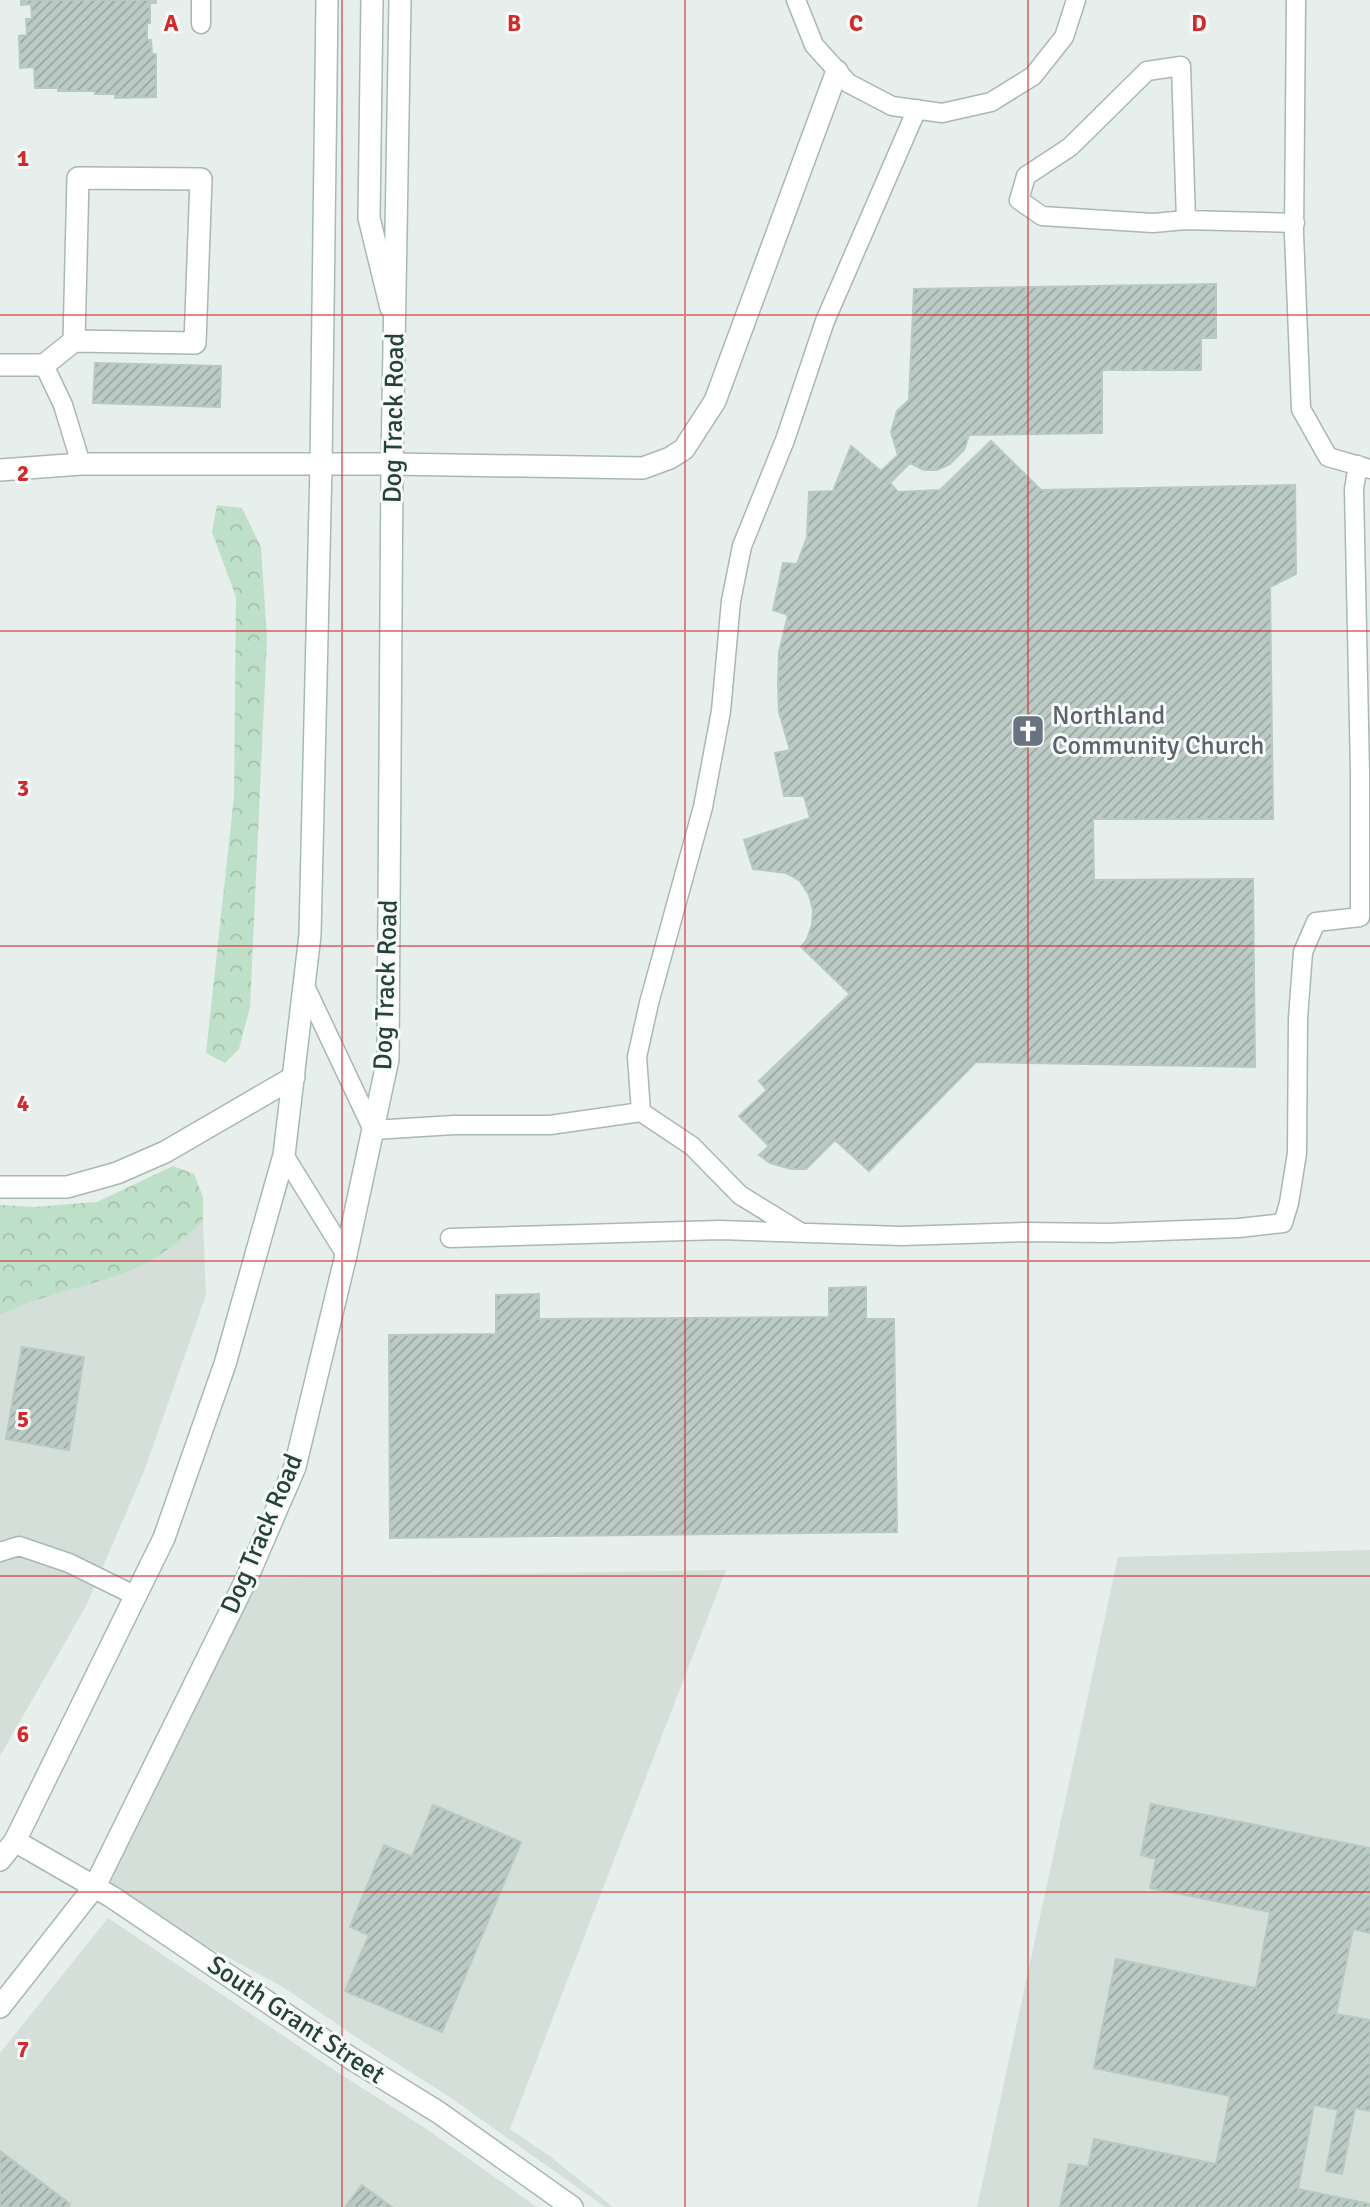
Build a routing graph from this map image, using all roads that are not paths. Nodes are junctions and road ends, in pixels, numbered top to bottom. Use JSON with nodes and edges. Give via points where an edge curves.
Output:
{"nodes":[{"id":1,"x":201,"y":0,"type":"edge"},
{"id":2,"x":327,"y":0,"type":"edge"},
{"id":3,"x":373,"y":0,"type":"edge"},
{"id":4,"x":400,"y":0,"type":"edge"},
{"id":5,"x":796,"y":0,"type":"edge"},
{"id":6,"x":1076,"y":0,"type":"edge"},
{"id":7,"x":1296,"y":0,"type":"edge"},
{"id":8,"x":201,"y":24,"type":"dead end"},
{"id":9,"x":837,"y":71,"type":"junction"},
{"id":10,"x":917,"y":109,"type":"junction"},
{"id":11,"x":1186,"y":220,"type":"junction"},
{"id":12,"x":1295,"y":223,"type":"junction"},
{"id":13,"x":395,"y":324,"type":"junction"},
{"id":14,"x":74,"y":341,"type":"junction"},
{"id":15,"x":0,"y":365,"type":"edge"},
{"id":16,"x":44,"y":365,"type":"junction"},
{"id":17,"x":81,"y":464,"type":"junction"},
{"id":18,"x":392,"y":464,"type":"junction"},
{"id":19,"x":321,"y":465,"type":"junction"},
{"id":20,"x":1364,"y":467,"type":"edge"},
{"id":21,"x":0,"y":470,"type":"edge"},
{"id":22,"x":304,"y":984,"type":"junction"},
{"id":23,"x":293,"y":1077,"type":"junction"},
{"id":24,"x":641,"y":1112,"type":"junction"},
{"id":25,"x":373,"y":1130,"type":"junction"},
{"id":26,"x":284,"y":1155,"type":"junction"},
{"id":27,"x":0,"y":1187,"type":"edge"},
{"id":28,"x":800,"y":1232,"type":"junction"},
{"id":29,"x":450,"y":1238,"type":"dead end"},
{"id":30,"x":346,"y":1255,"type":"junction"},
{"id":31,"x":0,"y":1552,"type":"edge"},
{"id":32,"x":136,"y":1596,"type":"junction"},
{"id":33,"x":8,"y":1838,"type":"edge"},
{"id":34,"x":0,"y":1860,"type":"edge"},
{"id":35,"x":95,"y":1886,"type":"junction"},
{"id":36,"x":0,"y":2007,"type":"edge"},
{"id":37,"x":572,"y":2207,"type":"edge"}],
"edges":[{"from":1,"to":8,"type":"lane"},
{"from":2,"to":19,"type":"main road"},
{"from":3,"to":13,"type":"main road","via":[[369,218]]},
{"from":4,"to":13,"type":"main road","name":"Dog Track Road"},
{"from":5,"to":9,"type":"lane","via":[[814,46]]},
{"from":6,"to":10,"type":"lane","via":[[1064,37],[1033,76],[991,102],[942,113]]},
{"from":7,"to":12,"type":"lane"},
{"from":9,"to":10,"type":"lane","via":[[848,83],[892,106]]},
{"from":9,"to":18,"type":"main road","via":[[715,401],[684,449],[643,468]]},
{"from":10,"to":24,"type":"lane","via":[[825,321],[785,440],[742,545],[731,601],[721,711],[703,807],[637,1058]]},
{"from":11,"to":11,"type":"lane","via":[[1153,223],[1042,216],[1018,200],[1027,176],[1070,147],[1147,71],[1181,66]]},
{"from":11,"to":12,"type":"lane"},
{"from":12,"to":20,"type":"lane","via":[[1301,409],[1328,457]]},
{"from":13,"to":18,"type":"main road","name":"Dog Track Road"},
{"from":14,"to":14,"type":"main road","via":[[195,343],[201,179],[78,178]]},
{"from":14,"to":16,"type":"main road"},
{"from":15,"to":16,"type":"main road"},
{"from":16,"to":17,"type":"lane","via":[[63,405]]},
{"from":17,"to":19,"type":"main road"},
{"from":17,"to":21,"type":"main road"},
{"from":18,"to":19,"type":"main road"},
{"from":18,"to":25,"type":"main road","name":"Dog Track Road","via":[[388,1059]]},
{"from":19,"to":22,"type":"main road","via":[[310,935]]},
{"from":20,"to":28,"type":"lane","via":[[1354,489],[1360,916],[1316,922],[1303,952],[1297,1153],[1283,1223],[1108,1233],[902,1236]]},
{"from":22,"to":23,"type":"main road"},
{"from":22,"to":25,"type":"lane"},
{"from":23,"to":26,"type":"main road"},
{"from":23,"to":27,"type":"main road","via":[[165,1152],[117,1172],[67,1187]]},
{"from":24,"to":25,"type":"lane","via":[[550,1125]]},
{"from":24,"to":28,"type":"lane","via":[[692,1146],[740,1195]]},
{"from":25,"to":30,"type":"main road","name":"Dog Track Road"},
{"from":26,"to":30,"type":"lane"},
{"from":26,"to":32,"type":"main road","via":[[225,1364],[164,1538]]},
{"from":28,"to":29,"type":"lane"},
{"from":30,"to":35,"type":"main road","name":"Dog Track Road","via":[[295,1467],[247,1578]]},
{"from":31,"to":32,"type":"lane","via":[[19,1546],[32,1550]]},
{"from":32,"to":33,"type":"main road"},
{"from":33,"to":34,"type":"main road"},
{"from":33,"to":35,"type":"main road","name":"South Grant Street"},
{"from":35,"to":36,"type":"main road","name":"Dog Track Road"},
{"from":35,"to":37,"type":"main road","name":"South Grant Street","via":[[438,2112]]}]}
